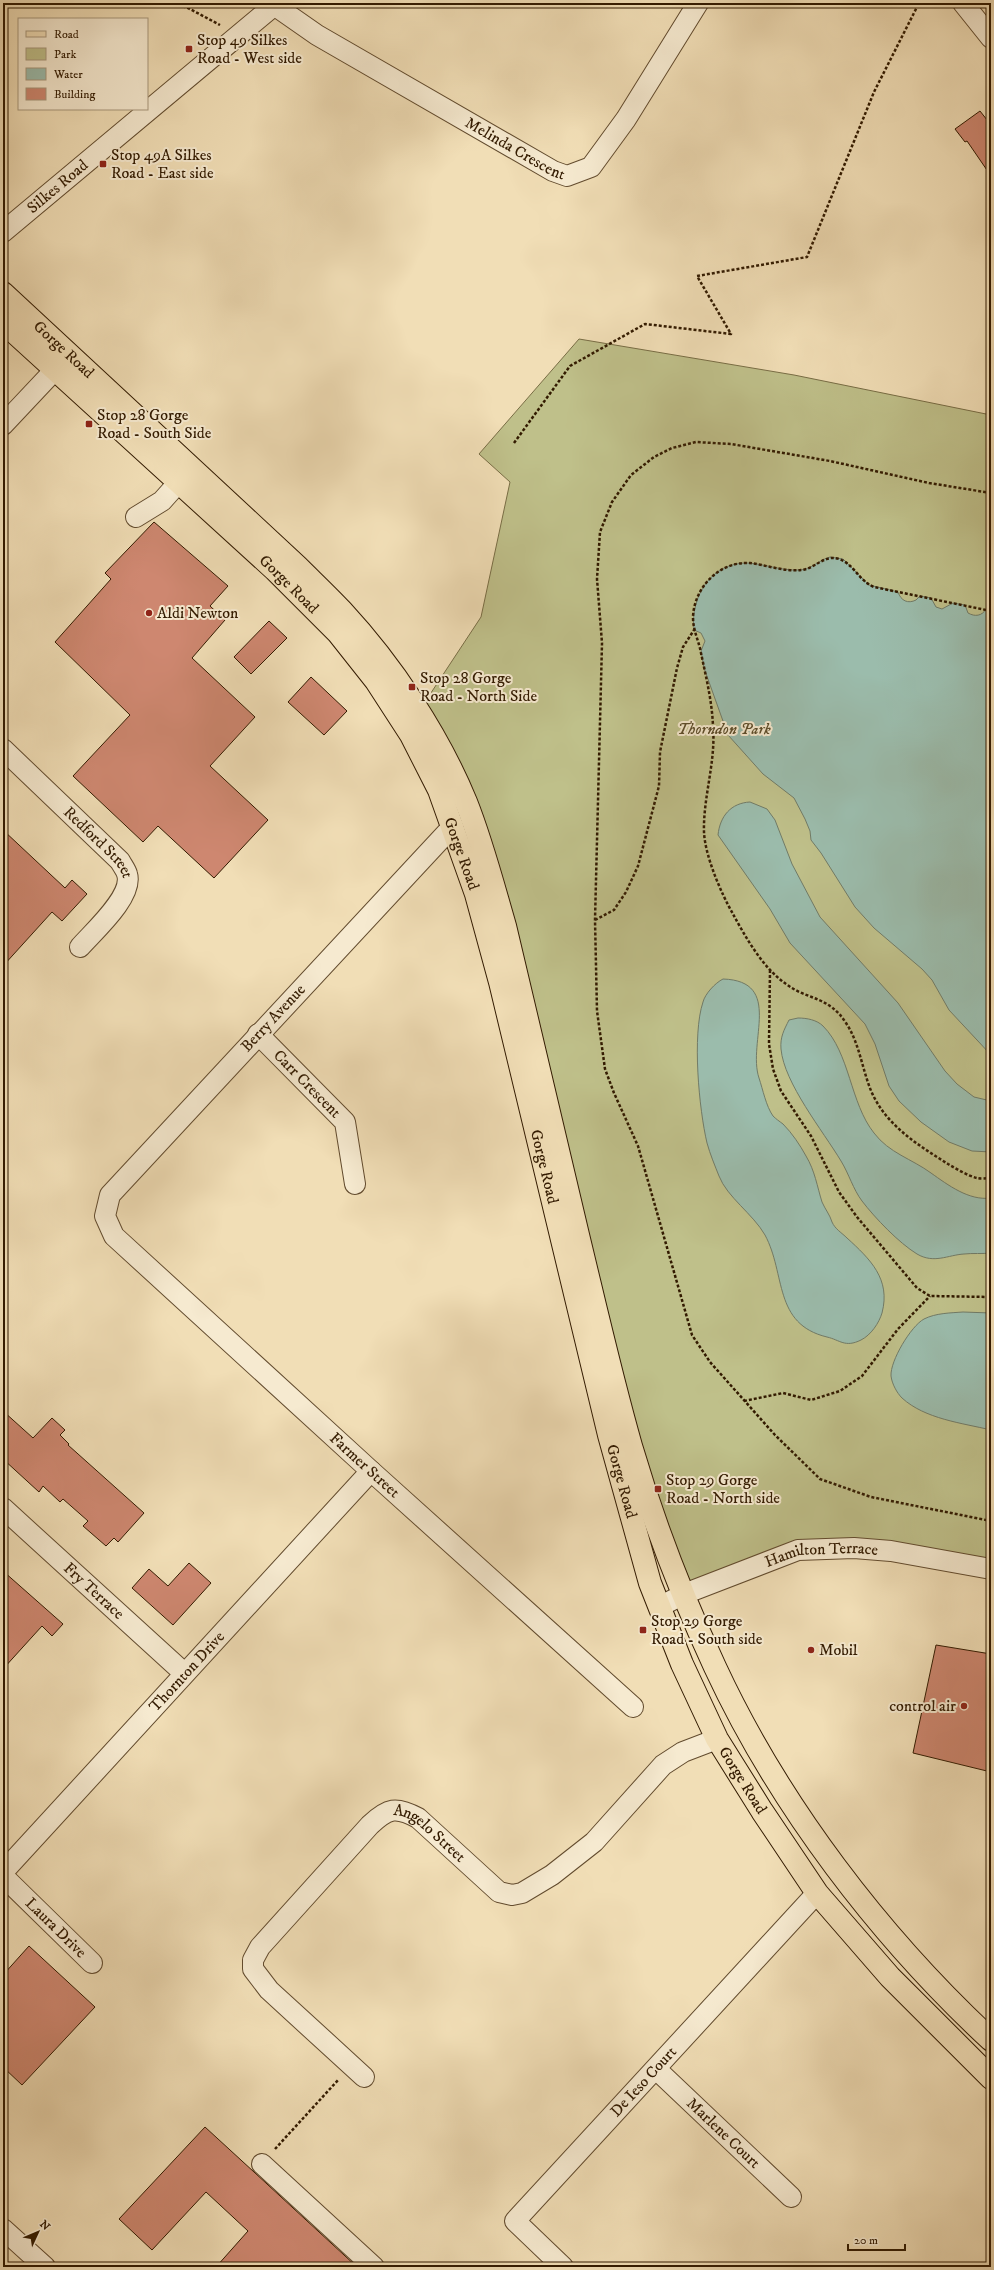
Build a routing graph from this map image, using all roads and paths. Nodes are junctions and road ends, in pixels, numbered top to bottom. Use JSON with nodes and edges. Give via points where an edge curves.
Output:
{"nodes":[{"id":1,"x":173,"y":3,"type":"edge"},
{"id":2,"x":698,"y":3,"type":"edge"},
{"id":3,"x":919,"y":3,"type":"edge"},
{"id":4,"x":963,"y":3,"type":"edge"},
{"id":5,"x":276,"y":4,"type":"edge"},
{"id":6,"x":238,"y":35,"type":"junction"},
{"id":7,"x":991,"y":38,"type":"edge"},
{"id":8,"x":3,"y":232,"type":"edge"},
{"id":9,"x":3,"y":293,"type":"edge"},
{"id":10,"x":3,"y":322,"type":"edge"},
{"id":11,"x":62,"y":362,"type":"junction"},
{"id":12,"x":3,"y":425,"type":"edge"},
{"id":13,"x":514,"y":443,"type":"dead end"},
{"id":14,"x":179,"y":482,"type":"junction"},
{"id":15,"x":991,"y":494,"type":"edge"},
{"id":16,"x":136,"y":517,"type":"dead end"},
{"id":17,"x":991,"y":611,"type":"edge"},
{"id":18,"x":694,"y":630,"type":"junction"},
{"id":19,"x":3,"y":750,"type":"edge"},
{"id":20,"x":453,"y":826,"type":"junction"},
{"id":21,"x":595,"y":920,"type":"junction"},
{"id":22,"x":80,"y":947,"type":"dead end"},
{"id":23,"x":770,"y":970,"type":"junction"},
{"id":24,"x":258,"y":1034,"type":"junction"},
{"id":25,"x":991,"y":1178,"type":"edge"},
{"id":26,"x":355,"y":1184,"type":"dead end"},
{"id":27,"x":105,"y":1216,"type":"joint"},
{"id":28,"x":930,"y":1296,"type":"junction"},
{"id":29,"x":991,"y":1297,"type":"edge"},
{"id":30,"x":744,"y":1401,"type":"junction"},
{"id":31,"x":371,"y":1471,"type":"junction"},
{"id":32,"x":3,"y":1508,"type":"edge"},
{"id":33,"x":991,"y":1521,"type":"edge"},
{"id":34,"x":991,"y":1569,"type":"edge"},
{"id":35,"x":684,"y":1594,"type":"junction"},
{"id":36,"x":659,"y":1607,"type":"junction"},
{"id":37,"x":184,"y":1674,"type":"junction"},
{"id":38,"x":633,"y":1707,"type":"dead end"},
{"id":39,"x":718,"y":1739,"type":"junction"},
{"id":40,"x":3,"y":1872,"type":"edge"},
{"id":41,"x":3,"y":1876,"type":"edge"},
{"id":42,"x":817,"y":1892,"type":"junction"},
{"id":43,"x":92,"y":1963,"type":"dead end"},
{"id":44,"x":991,"y":2040,"type":"edge"},
{"id":45,"x":656,"y":2069,"type":"junction"},
{"id":46,"x":342,"y":2076,"type":"dead end"},
{"id":47,"x":364,"y":2077,"type":"dead end"},
{"id":48,"x":991,"y":2078,"type":"edge"},
{"id":49,"x":262,"y":2164,"type":"joint"},
{"id":50,"x":791,"y":2196,"type":"dead end"},
{"id":51,"x":3,"y":2229,"type":"edge"},
{"id":52,"x":45,"y":2267,"type":"edge"},
{"id":53,"x":374,"y":2267,"type":"edge"},
{"id":54,"x":563,"y":2267,"type":"edge"}],
"edges":[{"from":1,"to":6,"type":"path","via":[[188,8]]},
{"from":2,"to":5,"type":"street","name":"Melinda Crescent","via":[[601,155],[591,168],[567,176],[553,171],[317,35]]},
{"from":3,"to":13,"type":"path","via":[[874,92],[807,257],[697,276],[731,334],[645,324],[570,366]]},
{"from":4,"to":7,"type":"street"},
{"from":5,"to":6,"type":"street","name":"Silkes Road"},
{"from":6,"to":8,"type":"street","name":"Silkes Road"},
{"from":9,"to":11,"type":"main road","name":"Gorge Road"},
{"from":10,"to":11,"type":"main road","name":"Gorge Road"},
{"from":11,"to":12,"type":"street"},
{"from":11,"to":14,"type":"main road","name":"Gorge Road"},
{"from":11,"to":35,"type":"main road","name":"Gorge Road","via":[[297,566],[343,612],[374,649],[419,711],[466,802],[505,926],[595,1306],[632,1447]]},
{"from":14,"to":16,"type":"street","via":[[162,502]]},
{"from":14,"to":20,"type":"main road","name":"Gorge Road","via":[[338,633],[376,681],[411,735],[439,790]]},
{"from":15,"to":21,"type":"path","via":[[929,483],[830,460],[731,444],[696,442],[672,448],[654,457],[631,475],[610,508],[600,532],[598,556],[597,579],[602,643]]},
{"from":17,"to":18,"type":"path","via":[[874,587],[864,582],[847,562],[826,558],[812,567],[800,570],[748,563],[738,564],[714,575],[702,588],[696,601]]},
{"from":18,"to":21,"type":"path","via":[[683,647],[677,668],[660,752],[659,786],[638,866],[614,910]]},
{"from":18,"to":23,"type":"path","via":[[708,680],[714,727],[704,833],[710,859],[732,913]]},
{"from":19,"to":22,"type":"street","name":"Redford Street","via":[[115,856],[128,875],[126,891],[112,912]]},
{"from":20,"to":24,"type":"street","name":"Berry Avenue"},
{"from":20,"to":36,"type":"main road","name":"Gorge Road","via":[[476,894],[500,982],[609,1436],[636,1538]]},
{"from":21,"to":30,"type":"path","via":[[596,1011],[605,1069],[638,1146],[692,1335],[710,1362]]},
{"from":23,"to":25,"type":"path","via":[[786,985],[824,1002],[840,1014],[851,1032],[871,1091],[881,1110],[901,1132],[955,1168],[976,1178]]},
{"from":23,"to":28,"type":"path","via":[[769,1044],[773,1069],[781,1091],[807,1130],[839,1192],[857,1217],[917,1288]]},
{"from":24,"to":26,"type":"street","name":"Carr Crescent","via":[[345,1122]]},
{"from":24,"to":27,"type":"street","name":"Berry Avenue","via":[[110,1195]]},
{"from":27,"to":31,"type":"street","name":"Farmer Street","via":[[114,1236]]},
{"from":28,"to":29,"type":"path"},
{"from":28,"to":30,"type":"path","via":[[898,1329],[862,1376],[840,1391],[810,1400],[783,1393]]},
{"from":30,"to":33,"type":"path","via":[[820,1479],[871,1497]]},
{"from":31,"to":37,"type":"street","name":"Thornton Drive"},
{"from":31,"to":38,"type":"street","name":"Farmer Street"},
{"from":32,"to":37,"type":"street","name":"Fry Terrace"},
{"from":34,"to":35,"type":"street","name":"Hamilton Terrace","via":[[854,1548],[798,1550]]},
{"from":35,"to":36,"type":"street","name":"Hamilton Terrace"},
{"from":35,"to":44,"type":"main road","name":"Gorge Road","via":[[716,1668],[754,1742],[837,1868],[916,1965]]},
{"from":36,"to":39,"type":"main road","name":"Gorge Road","via":[[682,1664]]},
{"from":37,"to":40,"type":"street","name":"Thornton Drive"},
{"from":39,"to":42,"type":"main road","name":"Gorge Road","via":[[762,1811]]},
{"from":39,"to":47,"type":"street","name":"Angelo Street","via":[[683,1752],[663,1766],[594,1842],[552,1875],[522,1893],[512,1895],[499,1892],[418,1818],[405,1811],[392,1810],[382,1814],[370,1825],[260,1947],[253,1960],[253,1969],[269,1990]]},
{"from":41,"to":43,"type":"street","name":"Laura Drive"},
{"from":42,"to":45,"type":"street","name":"De Ieso Court"},
{"from":42,"to":48,"type":"main road","name":"Gorge Road","via":[[890,1978]]},
{"from":45,"to":50,"type":"street","name":"Marlene Court"},
{"from":45,"to":54,"type":"street","name":"De Ieso Court","via":[[515,2221]]},
{"from":46,"to":49,"type":"path"},
{"from":49,"to":53,"type":"street"},
{"from":51,"to":52,"type":"street"}]}
